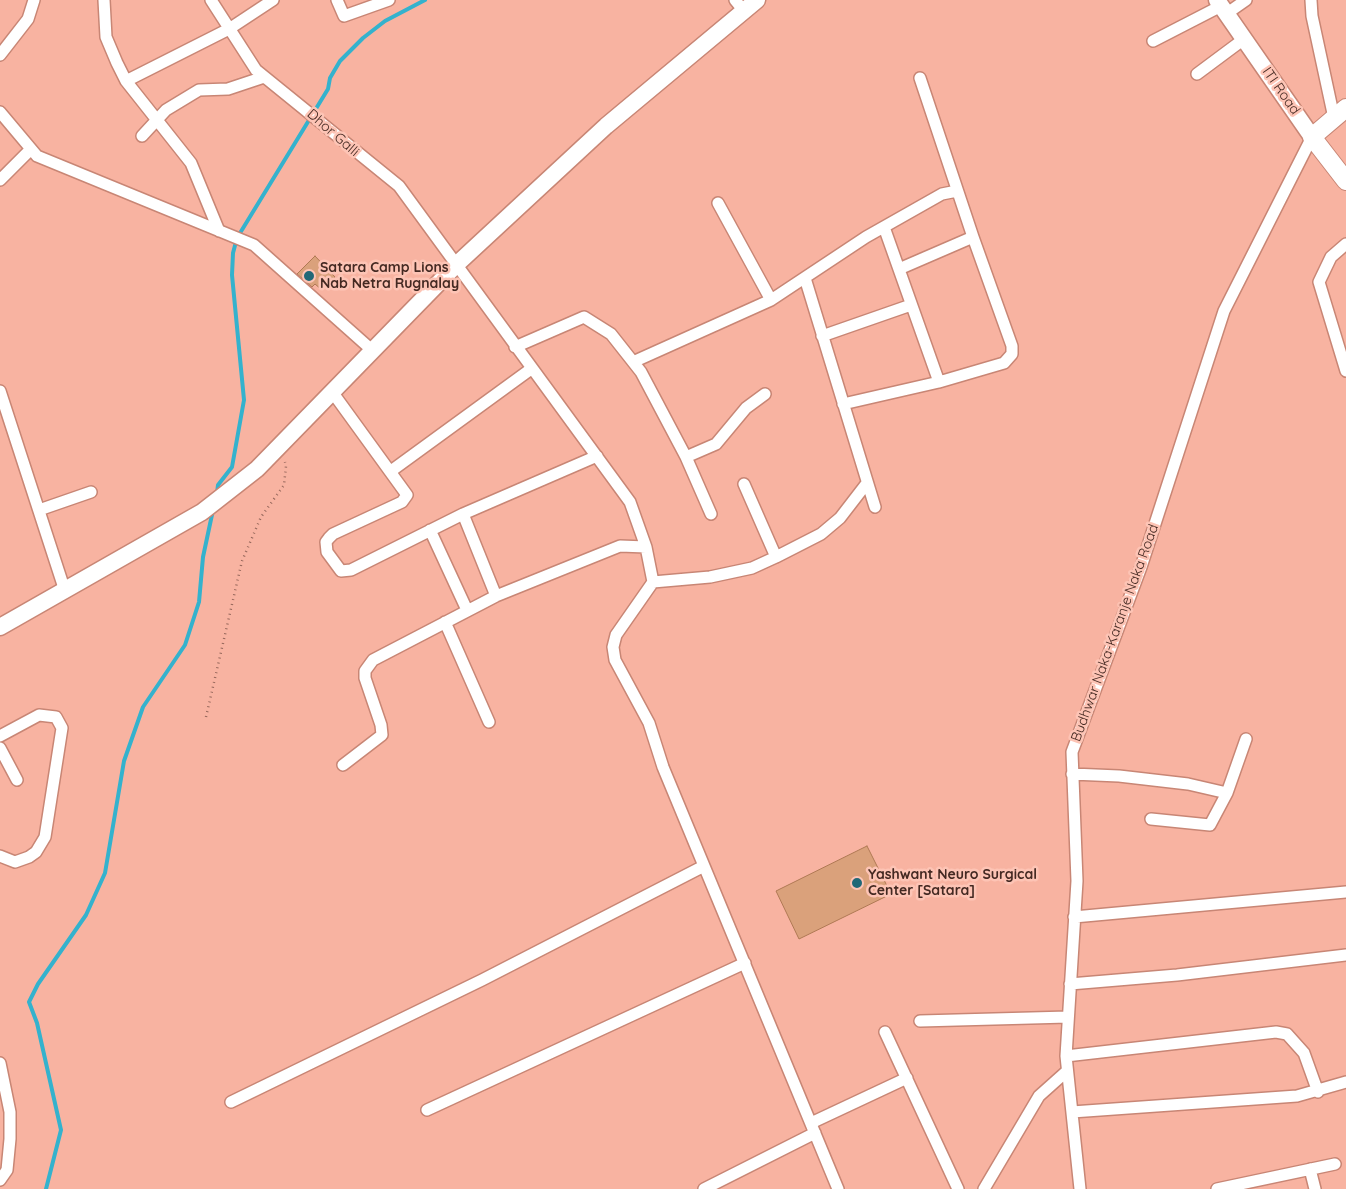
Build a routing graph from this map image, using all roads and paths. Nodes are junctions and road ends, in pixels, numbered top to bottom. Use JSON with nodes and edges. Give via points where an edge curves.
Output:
{"nodes":[{"id":1,"x":34,"y":0,"type":"edge"},
{"id":2,"x":104,"y":0,"type":"edge"},
{"id":3,"x":211,"y":0,"type":"edge"},
{"id":4,"x":273,"y":0,"type":"edge"},
{"id":5,"x":337,"y":0,"type":"edge"},
{"id":6,"x":389,"y":0,"type":"edge"},
{"id":7,"x":757,"y":0,"type":"edge"},
{"id":8,"x":1246,"y":0,"type":"edge"},
{"id":9,"x":1311,"y":0,"type":"edge"},
{"id":10,"x":739,"y":6,"type":"edge"},
{"id":11,"x":1221,"y":6,"type":"edge"},
{"id":12,"x":230,"y":29,"type":"junction"},
{"id":13,"x":1244,"y":39,"type":"junction"},
{"id":14,"x":1153,"y":41,"type":"dead end"},
{"id":15,"x":0,"y":56,"type":"edge"},
{"id":16,"x":1197,"y":74,"type":"dead end"},
{"id":17,"x":264,"y":77,"type":"junction"},
{"id":18,"x":920,"y":78,"type":"dead end"},
{"id":19,"x":126,"y":81,"type":"junction"},
{"id":20,"x":0,"y":112,"type":"edge"},
{"id":21,"x":1340,"y":113,"type":"edge"},
{"id":22,"x":157,"y":120,"type":"junction"},
{"id":23,"x":142,"y":136,"type":"dead end"},
{"id":24,"x":1312,"y":137,"type":"junction"},
{"id":25,"x":31,"y":149,"type":"junction"},
{"id":26,"x":0,"y":180,"type":"edge"},
{"id":27,"x":1346,"y":181,"type":"edge"},
{"id":28,"x":957,"y":192,"type":"junction"},
{"id":29,"x":718,"y":202,"type":"dead end"},
{"id":30,"x":884,"y":227,"type":"junction"},
{"id":31,"x":220,"y":231,"type":"junction"},
{"id":32,"x":972,"y":237,"type":"junction"},
{"id":33,"x":1346,"y":244,"type":"edge"},
{"id":34,"x":457,"y":264,"type":"junction"},
{"id":35,"x":898,"y":269,"type":"junction"},
{"id":36,"x":805,"y":278,"type":"junction"},
{"id":37,"x":771,"y":300,"type":"junction"},
{"id":38,"x":911,"y":305,"type":"junction"},
{"id":39,"x":822,"y":336,"type":"junction"},
{"id":40,"x":515,"y":347,"type":"junction"},
{"id":41,"x":373,"y":351,"type":"junction"},
{"id":42,"x":633,"y":362,"type":"junction"},
{"id":43,"x":531,"y":369,"type":"junction"},
{"id":44,"x":1346,"y":371,"type":"edge"},
{"id":45,"x":938,"y":382,"type":"junction"},
{"id":46,"x":0,"y":391,"type":"edge"},
{"id":47,"x":333,"y":393,"type":"junction"},
{"id":48,"x":765,"y":394,"type":"dead end"},
{"id":49,"x":843,"y":404,"type":"junction"},
{"id":50,"x":278,"y":447,"type":"junction"},
{"id":51,"x":597,"y":456,"type":"junction"},
{"id":52,"x":686,"y":457,"type":"junction"},
{"id":53,"x":391,"y":471,"type":"junction"},
{"id":54,"x":867,"y":483,"type":"junction"},
{"id":55,"x":744,"y":484,"type":"dead end"},
{"id":56,"x":91,"y":492,"type":"dead end"},
{"id":57,"x":875,"y":507,"type":"dead end"},
{"id":58,"x":39,"y":510,"type":"junction"},
{"id":59,"x":463,"y":514,"type":"junction"},
{"id":60,"x":711,"y":514,"type":"dead end"},
{"id":61,"x":430,"y":530,"type":"junction"},
{"id":62,"x":646,"y":546,"type":"junction"},
{"id":63,"x":776,"y":557,"type":"junction"},
{"id":64,"x":653,"y":582,"type":"junction"},
{"id":65,"x":65,"y":591,"type":"junction"},
{"id":66,"x":496,"y":596,"type":"junction"},
{"id":67,"x":467,"y":610,"type":"junction"},
{"id":68,"x":445,"y":622,"type":"junction"},
{"id":69,"x":0,"y":627,"type":"edge"},
{"id":70,"x":206,"y":717,"type":"dead end"},
{"id":71,"x":490,"y":722,"type":"dead end"},
{"id":72,"x":0,"y":736,"type":"edge"},
{"id":73,"x":1246,"y":739,"type":"dead end"},
{"id":74,"x":0,"y":748,"type":"edge"},
{"id":75,"x":343,"y":764,"type":"dead end"},
{"id":76,"x":1072,"y":774,"type":"junction"},
{"id":77,"x":16,"y":780,"type":"dead end"},
{"id":78,"x":1227,"y":793,"type":"junction"},
{"id":79,"x":1150,"y":819,"type":"dead end"},
{"id":80,"x":0,"y":856,"type":"edge"},
{"id":81,"x":704,"y":866,"type":"junction"},
{"id":82,"x":1346,"y":892,"type":"edge"},
{"id":83,"x":1074,"y":917,"type":"junction"},
{"id":84,"x":1346,"y":955,"type":"edge"},
{"id":85,"x":744,"y":963,"type":"junction"},
{"id":86,"x":1070,"y":984,"type":"junction"},
{"id":87,"x":1068,"y":1017,"type":"junction"},
{"id":88,"x":920,"y":1021,"type":"dead end"},
{"id":89,"x":885,"y":1032,"type":"dead end"},
{"id":90,"x":1066,"y":1056,"type":"junction"},
{"id":91,"x":0,"y":1063,"type":"edge"},
{"id":92,"x":1067,"y":1071,"type":"junction"},
{"id":93,"x":907,"y":1078,"type":"junction"},
{"id":94,"x":1346,"y":1082,"type":"edge"},
{"id":95,"x":1318,"y":1092,"type":"junction"},
{"id":96,"x":231,"y":1102,"type":"dead end"},
{"id":97,"x":427,"y":1110,"type":"dead end"},
{"id":98,"x":1072,"y":1112,"type":"junction"},
{"id":99,"x":813,"y":1128,"type":"junction"},
{"id":100,"x":1335,"y":1164,"type":"dead end"},
{"id":101,"x":1310,"y":1169,"type":"junction"},
{"id":102,"x":0,"y":1180,"type":"edge"},
{"id":103,"x":704,"y":1189,"type":"edge"},
{"id":104,"x":838,"y":1189,"type":"edge"},
{"id":105,"x":958,"y":1189,"type":"edge"},
{"id":106,"x":984,"y":1189,"type":"edge"},
{"id":107,"x":1080,"y":1189,"type":"edge"},
{"id":108,"x":1217,"y":1189,"type":"edge"},
{"id":109,"x":1315,"y":1189,"type":"edge"}],
"edges":[{"from":1,"to":15,"type":"street","via":[[28,19]]},
{"from":2,"to":19,"type":"street","via":[[106,37]]},
{"from":3,"to":12,"type":"street","name":"Dhor Galli"},
{"from":4,"to":12,"type":"street"},
{"from":5,"to":6,"type":"street","via":[[344,16]]},
{"from":7,"to":10,"type":"main road"},
{"from":8,"to":11,"type":"street"},
{"from":9,"to":21,"type":"street","via":[[1312,16]]},
{"from":10,"to":34,"type":"main road"},
{"from":11,"to":13,"type":"main road","name":"ITI Road"},
{"from":11,"to":14,"type":"street"},
{"from":12,"to":17,"type":"street","name":"Dhor Galli"},
{"from":12,"to":19,"type":"street"},
{"from":13,"to":16,"type":"street"},
{"from":13,"to":24,"type":"main road","name":"ITI Road"},
{"from":17,"to":22,"type":"street","via":[[228,89],[199,90],[166,110]]},
{"from":17,"to":34,"type":"street","name":"Dhor Galli","via":[[399,186]]},
{"from":18,"to":28,"type":"street"},
{"from":19,"to":22,"type":"street"},
{"from":20,"to":25,"type":"street"},
{"from":21,"to":24,"type":"main road"},
{"from":22,"to":23,"type":"street"},
{"from":22,"to":31,"type":"street","via":[[191,163]]},
{"from":24,"to":27,"type":"main road","name":"ITI Road"},
{"from":24,"to":76,"type":"street","name":"Budhwar Naka-Karanje Naka Road","via":[[1224,311],[1144,558],[1072,752]]},
{"from":25,"to":26,"type":"street"},
{"from":25,"to":31,"type":"street","via":[[37,156]]},
{"from":28,"to":30,"type":"street","via":[[942,194]]},
{"from":28,"to":32,"type":"street"},
{"from":29,"to":37,"type":"street"},
{"from":30,"to":35,"type":"street"},
{"from":30,"to":36,"type":"street"},
{"from":31,"to":41,"type":"street","via":[[254,245]]},
{"from":32,"to":35,"type":"street"},
{"from":32,"to":45,"type":"street","via":[[1012,346],[1012,354],[1004,363],[994,367]]},
{"from":33,"to":44,"type":"street","via":[[1331,257],[1319,282]]},
{"from":34,"to":40,"type":"street","name":"Dhor Galli"},
{"from":34,"to":41,"type":"main road"},
{"from":35,"to":38,"type":"street"},
{"from":36,"to":37,"type":"street"},
{"from":36,"to":39,"type":"street"},
{"from":37,"to":42,"type":"street"},
{"from":38,"to":39,"type":"street"},
{"from":38,"to":45,"type":"street"},
{"from":39,"to":49,"type":"street"},
{"from":40,"to":42,"type":"street","via":[[584,317],[611,334]]},
{"from":40,"to":43,"type":"street","name":"Dhor Galli"},
{"from":41,"to":47,"type":"main road"},
{"from":42,"to":52,"type":"street"},
{"from":43,"to":51,"type":"street","name":"Dhor Galli"},
{"from":43,"to":53,"type":"street"},
{"from":45,"to":49,"type":"street"},
{"from":46,"to":58,"type":"street"},
{"from":47,"to":50,"type":"main road"},
{"from":47,"to":53,"type":"street"},
{"from":48,"to":52,"type":"street","via":[[746,408],[716,444]]},
{"from":49,"to":54,"type":"street"},
{"from":50,"to":65,"type":"main road","via":[[257,469],[202,512]]},
{"from":50,"to":70,"type":"path","via":[[286,466],[284,485],[261,517],[242,561]]},
{"from":51,"to":59,"type":"street"},
{"from":51,"to":62,"type":"street","name":"Dhor Galli","via":[[630,502]]},
{"from":52,"to":60,"type":"street"},
{"from":53,"to":61,"type":"street","via":[[407,498],[333,534],[326,542],[327,552],[336,567],[341,571],[350,570]]},
{"from":54,"to":57,"type":"street"},
{"from":54,"to":63,"type":"street","via":[[840,518],[821,534]]},
{"from":55,"to":63,"type":"street"},
{"from":56,"to":58,"type":"street"},
{"from":58,"to":65,"type":"street"},
{"from":59,"to":61,"type":"street"},
{"from":59,"to":66,"type":"street"},
{"from":61,"to":67,"type":"street"},
{"from":62,"to":64,"type":"street","name":"Dhor Galli"},
{"from":62,"to":66,"type":"street","via":[[620,546]]},
{"from":63,"to":64,"type":"street","via":[[752,568]]},
{"from":64,"to":81,"type":"street","via":[[616,635],[613,647],[615,660],[649,723],[663,767]]},
{"from":65,"to":69,"type":"main road"},
{"from":66,"to":67,"type":"street"},
{"from":67,"to":68,"type":"street"},
{"from":68,"to":71,"type":"street"},
{"from":68,"to":75,"type":"street","via":[[368,665],[365,678],[382,735]]},
{"from":72,"to":80,"type":"street","via":[[39,715],[56,717],[62,728],[45,837],[29,857],[15,862]]},
{"from":73,"to":78,"type":"street"},
{"from":74,"to":77,"type":"street"},
{"from":76,"to":78,"type":"street","via":[[1178,783]]},
{"from":76,"to":83,"type":"street","name":"Budhwar Naka-Karanje Naka Road","via":[[1077,881]]},
{"from":78,"to":79,"type":"street","via":[[1210,825]]},
{"from":81,"to":85,"type":"street"},
{"from":81,"to":96,"type":"street","via":[[482,980]]},
{"from":82,"to":83,"type":"street"},
{"from":83,"to":86,"type":"street","name":"Budhwar Naka-Karanje Naka Road"},
{"from":84,"to":86,"type":"street"},
{"from":85,"to":97,"type":"street"},
{"from":85,"to":99,"type":"street"},
{"from":86,"to":87,"type":"street","name":"Budhwar Naka-Karanje Naka Road"},
{"from":87,"to":88,"type":"street"},
{"from":87,"to":90,"type":"street","name":"Budhwar Naka-Karanje Naka Road"},
{"from":89,"to":93,"type":"street"},
{"from":90,"to":92,"type":"street","name":"Budhwar Naka-Karanje Naka Road"},
{"from":90,"to":95,"type":"street","via":[[1276,1032],[1287,1034],[1299,1047]]},
{"from":91,"to":102,"type":"street","via":[[10,1112],[7,1170]]},
{"from":92,"to":98,"type":"street","name":"Budhwar Naka-Karanje Naka Road"},
{"from":92,"to":106,"type":"street","via":[[1039,1096]]},
{"from":93,"to":99,"type":"street"},
{"from":93,"to":105,"type":"street"},
{"from":94,"to":95,"type":"street"},
{"from":95,"to":98,"type":"street"},
{"from":98,"to":107,"type":"street","name":"Budhwar Naka-Karanje Naka Road"},
{"from":99,"to":103,"type":"street"},
{"from":99,"to":104,"type":"street"},
{"from":100,"to":101,"type":"street"},
{"from":101,"to":108,"type":"street"},
{"from":101,"to":109,"type":"street"}]}
